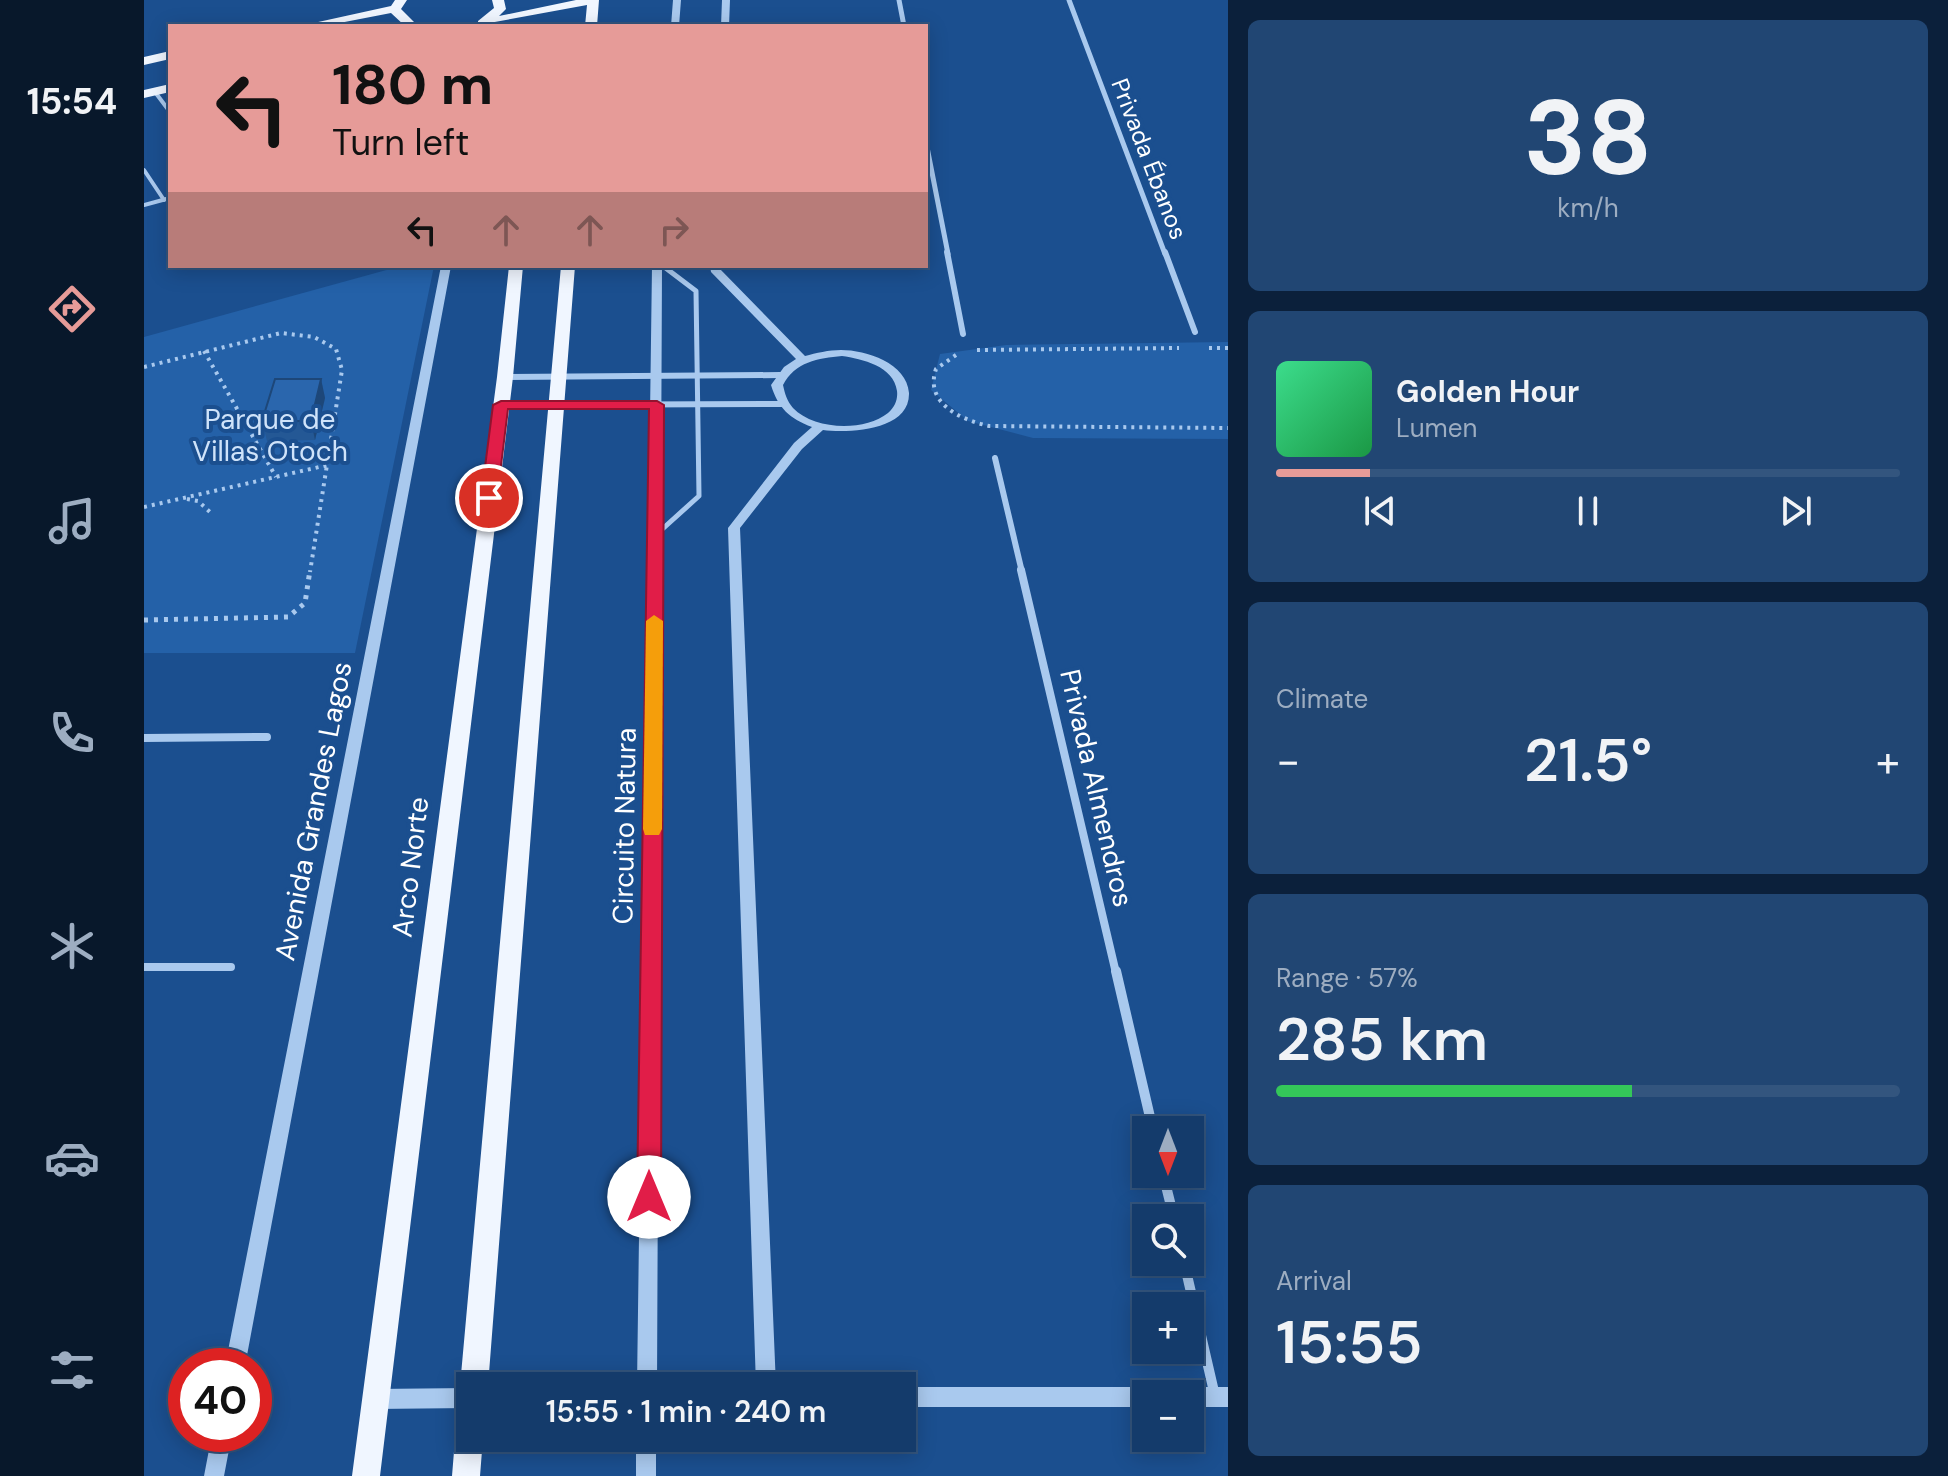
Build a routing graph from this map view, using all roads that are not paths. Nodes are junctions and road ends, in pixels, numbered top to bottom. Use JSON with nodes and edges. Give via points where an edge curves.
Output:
{"nodes":[{"id":1,"x":498,"y":0,"type":"edge"},
{"id":2,"x":593,"y":0,"type":"edge"},
{"id":3,"x":677,"y":0,"type":"edge"},
{"id":4,"x":726,"y":0,"type":"edge"},
{"id":5,"x":899,"y":0,"type":"edge"},
{"id":6,"x":1069,"y":0,"type":"edge"},
{"id":7,"x":556,"y":4,"type":"edge"},
{"id":8,"x":398,"y":5,"type":"edge"},
{"id":9,"x":353,"y":6,"type":"dead end"},
{"id":10,"x":340,"y":19,"type":"junction"},
{"id":11,"x":316,"y":24,"type":"edge"},
{"id":12,"x":408,"y":24,"type":"edge"},
{"id":13,"x":480,"y":24,"type":"edge"},
{"id":14,"x":553,"y":24,"type":"edge"},
{"id":15,"x":591,"y":24,"type":"edge"},
{"id":16,"x":675,"y":24,"type":"edge"},
{"id":17,"x":725,"y":24,"type":"edge"},
{"id":18,"x":904,"y":24,"type":"edge"},
{"id":19,"x":168,"y":55,"type":"edge"},
{"id":20,"x":144,"y":61,"type":"edge"},
{"id":21,"x":150,"y":93,"type":"edge"},
{"id":22,"x":168,"y":110,"type":"edge"},
{"id":23,"x":928,"y":152,"type":"edge"},
{"id":24,"x":144,"y":170,"type":"edge"},
{"id":25,"x":167,"y":199,"type":"edge"},
{"id":26,"x":144,"y":205,"type":"edge"},
{"id":27,"x":446,"y":268,"type":"edge"},
{"id":28,"x":516,"y":268,"type":"edge"},
{"id":29,"x":568,"y":268,"type":"edge"},
{"id":30,"x":660,"y":268,"type":"edge"},
{"id":31,"x":663,"y":268,"type":"edge"},
{"id":32,"x":715,"y":268,"type":"edge"},
{"id":33,"x":1195,"y":332,"type":"dead end"},
{"id":34,"x":963,"y":334,"type":"dead end"},
{"id":35,"x":802,"y":359,"type":"junction"},
{"id":36,"x":697,"y":375,"type":"junction"},
{"id":37,"x":781,"y":375,"type":"junction"},
{"id":38,"x":558,"y":376,"type":"junction"},
{"id":39,"x":657,"y":376,"type":"junction"},
{"id":40,"x":505,"y":377,"type":"junction"},
{"id":41,"x":783,"y":404,"type":"junction"},
{"id":42,"x":501,"y":405,"type":"junction"},
{"id":43,"x":657,"y":405,"type":"junction"},
{"id":44,"x":698,"y":405,"type":"junction"},
{"id":45,"x":556,"y":406,"type":"junction"},
{"id":46,"x":820,"y":426,"type":"junction"},
{"id":47,"x":995,"y":458,"type":"dead end"},
{"id":48,"x":655,"y":536,"type":"junction"},
{"id":49,"x":267,"y":737,"type":"dead end"},
{"id":50,"x":144,"y":738,"type":"edge"},
{"id":51,"x":144,"y":967,"type":"edge"},
{"id":52,"x":231,"y":967,"type":"dead end"},
{"id":53,"x":1150,"y":1116,"type":"edge"},
{"id":54,"x":1188,"y":1276,"type":"edge"},
{"id":55,"x":238,"y":1348,"type":"edge"},
{"id":56,"x":475,"y":1372,"type":"edge"},
{"id":57,"x":647,"y":1372,"type":"edge"},
{"id":58,"x":765,"y":1372,"type":"edge"},
{"id":59,"x":916,"y":1397,"type":"edge"},
{"id":60,"x":1132,"y":1397,"type":"edge"},
{"id":61,"x":1222,"y":1397,"type":"edge"},
{"id":62,"x":456,"y":1398,"type":"edge"},
{"id":63,"x":375,"y":1399,"type":"junction"},
{"id":64,"x":219,"y":1452,"type":"edge"},
{"id":65,"x":468,"y":1452,"type":"edge"},
{"id":66,"x":646,"y":1452,"type":"edge"},
{"id":67,"x":214,"y":1476,"type":"edge"},
{"id":68,"x":366,"y":1476,"type":"edge"},
{"id":69,"x":466,"y":1476,"type":"edge"},
{"id":70,"x":646,"y":1476,"type":"edge"}],
"edges":[{"from":1,"to":13,"type":"main road","via":[[500,9]]},
{"from":2,"to":7,"type":"main road"},
{"from":2,"to":15,"type":"main road"},
{"from":3,"to":16,"type":"street"},
{"from":4,"to":17,"type":"street"},
{"from":5,"to":18,"type":"street"},
{"from":6,"to":33,"type":"street","name":"Privada Ébanos"},
{"from":7,"to":13,"type":"main road"},
{"from":7,"to":14,"type":"main road"},
{"from":8,"to":10,"type":"main road"},
{"from":8,"to":12,"type":"main road"},
{"from":9,"to":10,"type":"main road"},
{"from":10,"to":11,"type":"main road"},
{"from":19,"to":20,"type":"main road"},
{"from":21,"to":22,"type":"lane"},
{"from":23,"to":34,"type":"street"},
{"from":24,"to":25,"type":"lane"},
{"from":25,"to":26,"type":"lane"},
{"from":27,"to":55,"type":"street","name":"Avenida Grandes Lagos"},
{"from":28,"to":40,"type":"main road","name":"Arco Norte"},
{"from":29,"to":38,"type":"main road"},
{"from":30,"to":39,"type":"street","name":"Circuito Natura"},
{"from":31,"to":36,"type":"lane","via":[[696,291]]},
{"from":32,"to":35,"type":"street"},
{"from":35,"to":37,"type":"street"},
{"from":35,"to":46,"type":"street","via":[[863,356],[896,374],[904,386],[898,411],[884,420],[864,427]]},
{"from":36,"to":37,"type":"street"},
{"from":36,"to":39,"type":"street"},
{"from":36,"to":44,"type":"lane"},
{"from":37,"to":41,"type":"street","via":[[778,395]]},
{"from":38,"to":39,"type":"street"},
{"from":38,"to":40,"type":"street"},
{"from":38,"to":45,"type":"main road"},
{"from":39,"to":43,"type":"street","name":"Circuito Natura"},
{"from":40,"to":42,"type":"main road","name":"Arco Norte"},
{"from":41,"to":44,"type":"street"},
{"from":41,"to":46,"type":"street"},
{"from":42,"to":45,"type":"street"},
{"from":42,"to":63,"type":"main road","name":"Arco Norte"},
{"from":43,"to":44,"type":"street"},
{"from":43,"to":45,"type":"street"},
{"from":43,"to":48,"type":"street","name":"Circuito Natura"},
{"from":44,"to":48,"type":"lane","via":[[699,496]]},
{"from":45,"to":56,"type":"main road"},
{"from":46,"to":58,"type":"street","via":[[734,528]]},
{"from":47,"to":53,"type":"street","name":"Privada Almendros"},
{"from":48,"to":57,"type":"street","name":"Circuito Natura"},
{"from":49,"to":50,"type":"street"},
{"from":51,"to":52,"type":"street"},
{"from":54,"to":61,"type":"street"},
{"from":59,"to":60,"type":"street"},
{"from":62,"to":63,"type":"street"},
{"from":63,"to":68,"type":"main road","name":"Arco Norte"},
{"from":64,"to":67,"type":"street"},
{"from":65,"to":69,"type":"main road"},
{"from":66,"to":70,"type":"street"}]}
